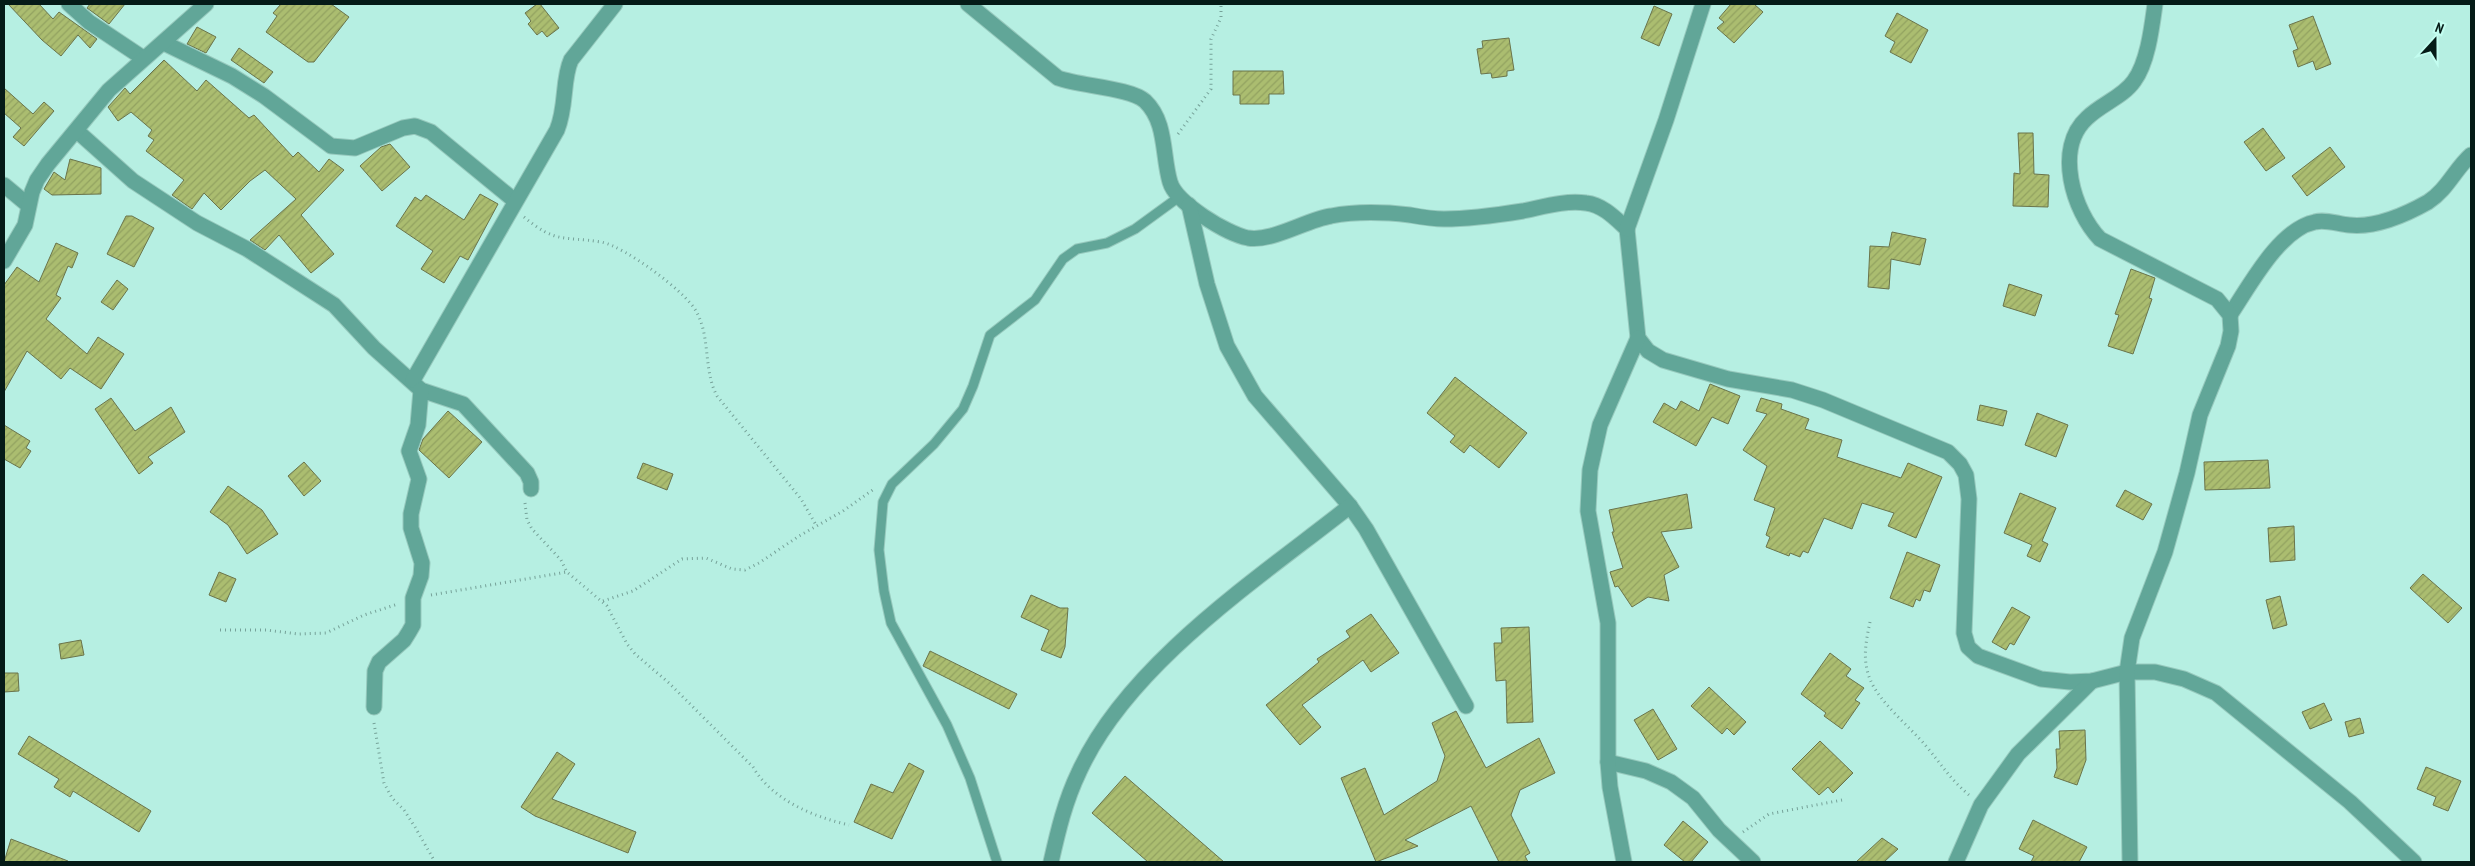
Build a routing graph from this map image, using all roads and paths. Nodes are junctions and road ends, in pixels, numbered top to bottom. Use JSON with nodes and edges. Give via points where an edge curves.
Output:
{"nodes":[{"id":1,"x":69,"y":4,"type":"edge"},
{"id":2,"x":206,"y":4,"type":"edge"},
{"id":3,"x":615,"y":4,"type":"edge"},
{"id":4,"x":968,"y":4,"type":"edge"},
{"id":5,"x":1221,"y":4,"type":"edge"},
{"id":6,"x":1704,"y":4,"type":"edge"},
{"id":7,"x":2155,"y":4,"type":"edge"},
{"id":8,"x":164,"y":43,"type":"junction"},
{"id":9,"x":143,"y":58,"type":"junction"},
{"id":10,"x":77,"y":131,"type":"junction"},
{"id":11,"x":1166,"y":146,"type":"junction"},
{"id":12,"x":2471,"y":155,"type":"edge"},
{"id":13,"x":4,"y":185,"type":"edge"},
{"id":14,"x":1184,"y":201,"type":"junction"},
{"id":15,"x":513,"y":204,"type":"junction"},
{"id":16,"x":28,"y":205,"type":"junction"},
{"id":17,"x":1626,"y":229,"type":"junction"},
{"id":18,"x":4,"y":261,"type":"edge"},
{"id":19,"x":2230,"y":316,"type":"junction"},
{"id":20,"x":1638,"y":338,"type":"junction"},
{"id":21,"x":417,"y":385,"type":"junction"},
{"id":22,"x":892,"y":484,"type":"junction"},
{"id":23,"x":531,"y":489,"type":"joint"},
{"id":24,"x":1350,"y":506,"type":"junction"},
{"id":25,"x":816,"y":526,"type":"junction"},
{"id":26,"x":567,"y":572,"type":"junction"},
{"id":27,"x":413,"y":599,"type":"junction"},
{"id":28,"x":603,"y":601,"type":"junction"},
{"id":29,"x":1870,"y":622,"type":"dead end"},
{"id":30,"x":220,"y":630,"type":"dead end"},
{"id":31,"x":2127,"y":672,"type":"junction"},
{"id":32,"x":2092,"y":681,"type":"junction"},
{"id":33,"x":1466,"y":706,"type":"dead end"},
{"id":34,"x":374,"y":707,"type":"joint"},
{"id":35,"x":1608,"y":762,"type":"junction"},
{"id":36,"x":1842,"y":800,"type":"dead end"},
{"id":37,"x":1981,"y":805,"type":"junction"},
{"id":38,"x":849,"y":825,"type":"dead end"},
{"id":39,"x":1730,"y":841,"type":"junction"},
{"id":40,"x":435,"y":862,"type":"edge"},
{"id":41,"x":998,"y":862,"type":"edge"},
{"id":42,"x":1051,"y":862,"type":"edge"},
{"id":43,"x":1624,"y":862,"type":"edge"},
{"id":44,"x":1753,"y":862,"type":"edge"},
{"id":45,"x":1956,"y":862,"type":"edge"},
{"id":46,"x":2130,"y":862,"type":"edge"},
{"id":47,"x":2414,"y":862,"type":"edge"}],
"edges":[{"from":1,"to":9,"type":"street","via":[[89,22]]},
{"from":2,"to":8,"type":"street"},
{"from":3,"to":15,"type":"street","via":[[571,60],[567,68],[565,104],[557,130]]},
{"from":4,"to":11,"type":"street","via":[[1058,78],[1074,84],[1134,94],[1144,100]]},
{"from":5,"to":11,"type":"path","via":[[1221,18],[1211,39],[1212,89]]},
{"from":6,"to":17,"type":"street"},
{"from":7,"to":19,"type":"street","via":[[2150,40],[2136,79],[2128,89],[2087,117],[2072,137],[2070,162],[2073,185],[2091,229],[2100,239],[2217,299]]},
{"from":8,"to":9,"type":"street"},
{"from":8,"to":15,"type":"street","via":[[256,91],[331,146],[355,148],[415,126],[431,132]]},
{"from":9,"to":10,"type":"street","via":[[110,90]]},
{"from":10,"to":16,"type":"street","via":[[37,180]]},
{"from":10,"to":21,"type":"street","via":[[133,181],[334,305],[374,348]]},
{"from":11,"to":14,"type":"street","via":[[1170,184]]},
{"from":12,"to":19,"type":"street","via":[[2442,190],[2409,211],[2381,223],[2361,226],[2316,221],[2291,234],[2273,253]]},
{"from":13,"to":16,"type":"street"},
{"from":14,"to":17,"type":"street","via":[[1208,219],[1248,238],[1266,237],[1310,220],[1333,216],[1382,213],[1443,219],[1587,203],[1610,213]]},
{"from":14,"to":22,"type":"lane","via":[[1107,243],[1077,249],[1064,259],[1035,300],[990,335],[963,409],[934,444]]},
{"from":14,"to":24,"type":"street","via":[[1227,346],[1255,396]]},
{"from":15,"to":21,"type":"street"},
{"from":15,"to":25,"type":"path","via":[[538,229],[559,239],[602,242],[621,250],[673,284],[684,295],[696,311],[704,334],[710,384],[801,499]]},
{"from":16,"to":18,"type":"street","via":[[25,224]]},
{"from":17,"to":20,"type":"street"},
{"from":19,"to":31,"type":"street","via":[[2228,346],[2200,415],[2165,552],[2132,638]]},
{"from":20,"to":32,"type":"street","via":[[1648,351],[1663,360],[1728,379],[1792,390],[1824,400],[1948,452],[1966,474],[1970,499],[1964,633],[1968,647],[1978,656],[2041,679]]},
{"from":20,"to":35,"type":"street","via":[[1600,424],[1590,470],[1588,511],[1608,623]]},
{"from":21,"to":23,"type":"street","via":[[436,397],[463,404],[527,474],[532,482]]},
{"from":21,"to":27,"type":"street","via":[[418,425],[409,451],[419,479],[411,528],[422,562]]},
{"from":22,"to":25,"type":"path","via":[[877,488]]},
{"from":22,"to":41,"type":"lane","via":[[883,502],[879,550],[891,623],[947,725],[970,778]]},
{"from":23,"to":26,"type":"path","via":[[524,506],[527,520],[561,560]]},
{"from":24,"to":33,"type":"street"},
{"from":24,"to":42,"type":"street","via":[[1183,638],[1139,684],[1106,726],[1079,771],[1059,824]]},
{"from":25,"to":28,"type":"path","via":[[745,570],[732,569],[706,558],[682,559],[633,591]]},
{"from":26,"to":27,"type":"path"},
{"from":26,"to":28,"type":"path"},
{"from":27,"to":30,"type":"path","via":[[364,615],[326,633]]},
{"from":27,"to":34,"type":"street","via":[[409,632],[379,662],[375,671]]},
{"from":28,"to":38,"type":"path","via":[[635,654],[669,683],[753,767],[766,785],[802,808]]},
{"from":29,"to":37,"type":"path","via":[[1865,657],[1870,680],[1950,780]]},
{"from":31,"to":32,"type":"street"},
{"from":31,"to":46,"type":"street"},
{"from":31,"to":47,"type":"street","via":[[2155,672],[2184,679],[2216,693],[2350,802]]},
{"from":32,"to":37,"type":"street","via":[[2018,754]]},
{"from":34,"to":40,"type":"path","via":[[374,732],[384,783],[416,827]]},
{"from":35,"to":39,"type":"street","via":[[1646,771],[1671,782],[1693,798]]},
{"from":35,"to":43,"type":"street"},
{"from":36,"to":39,"type":"path","via":[[1769,814]]},
{"from":37,"to":45,"type":"street"},
{"from":39,"to":44,"type":"street"}]}
